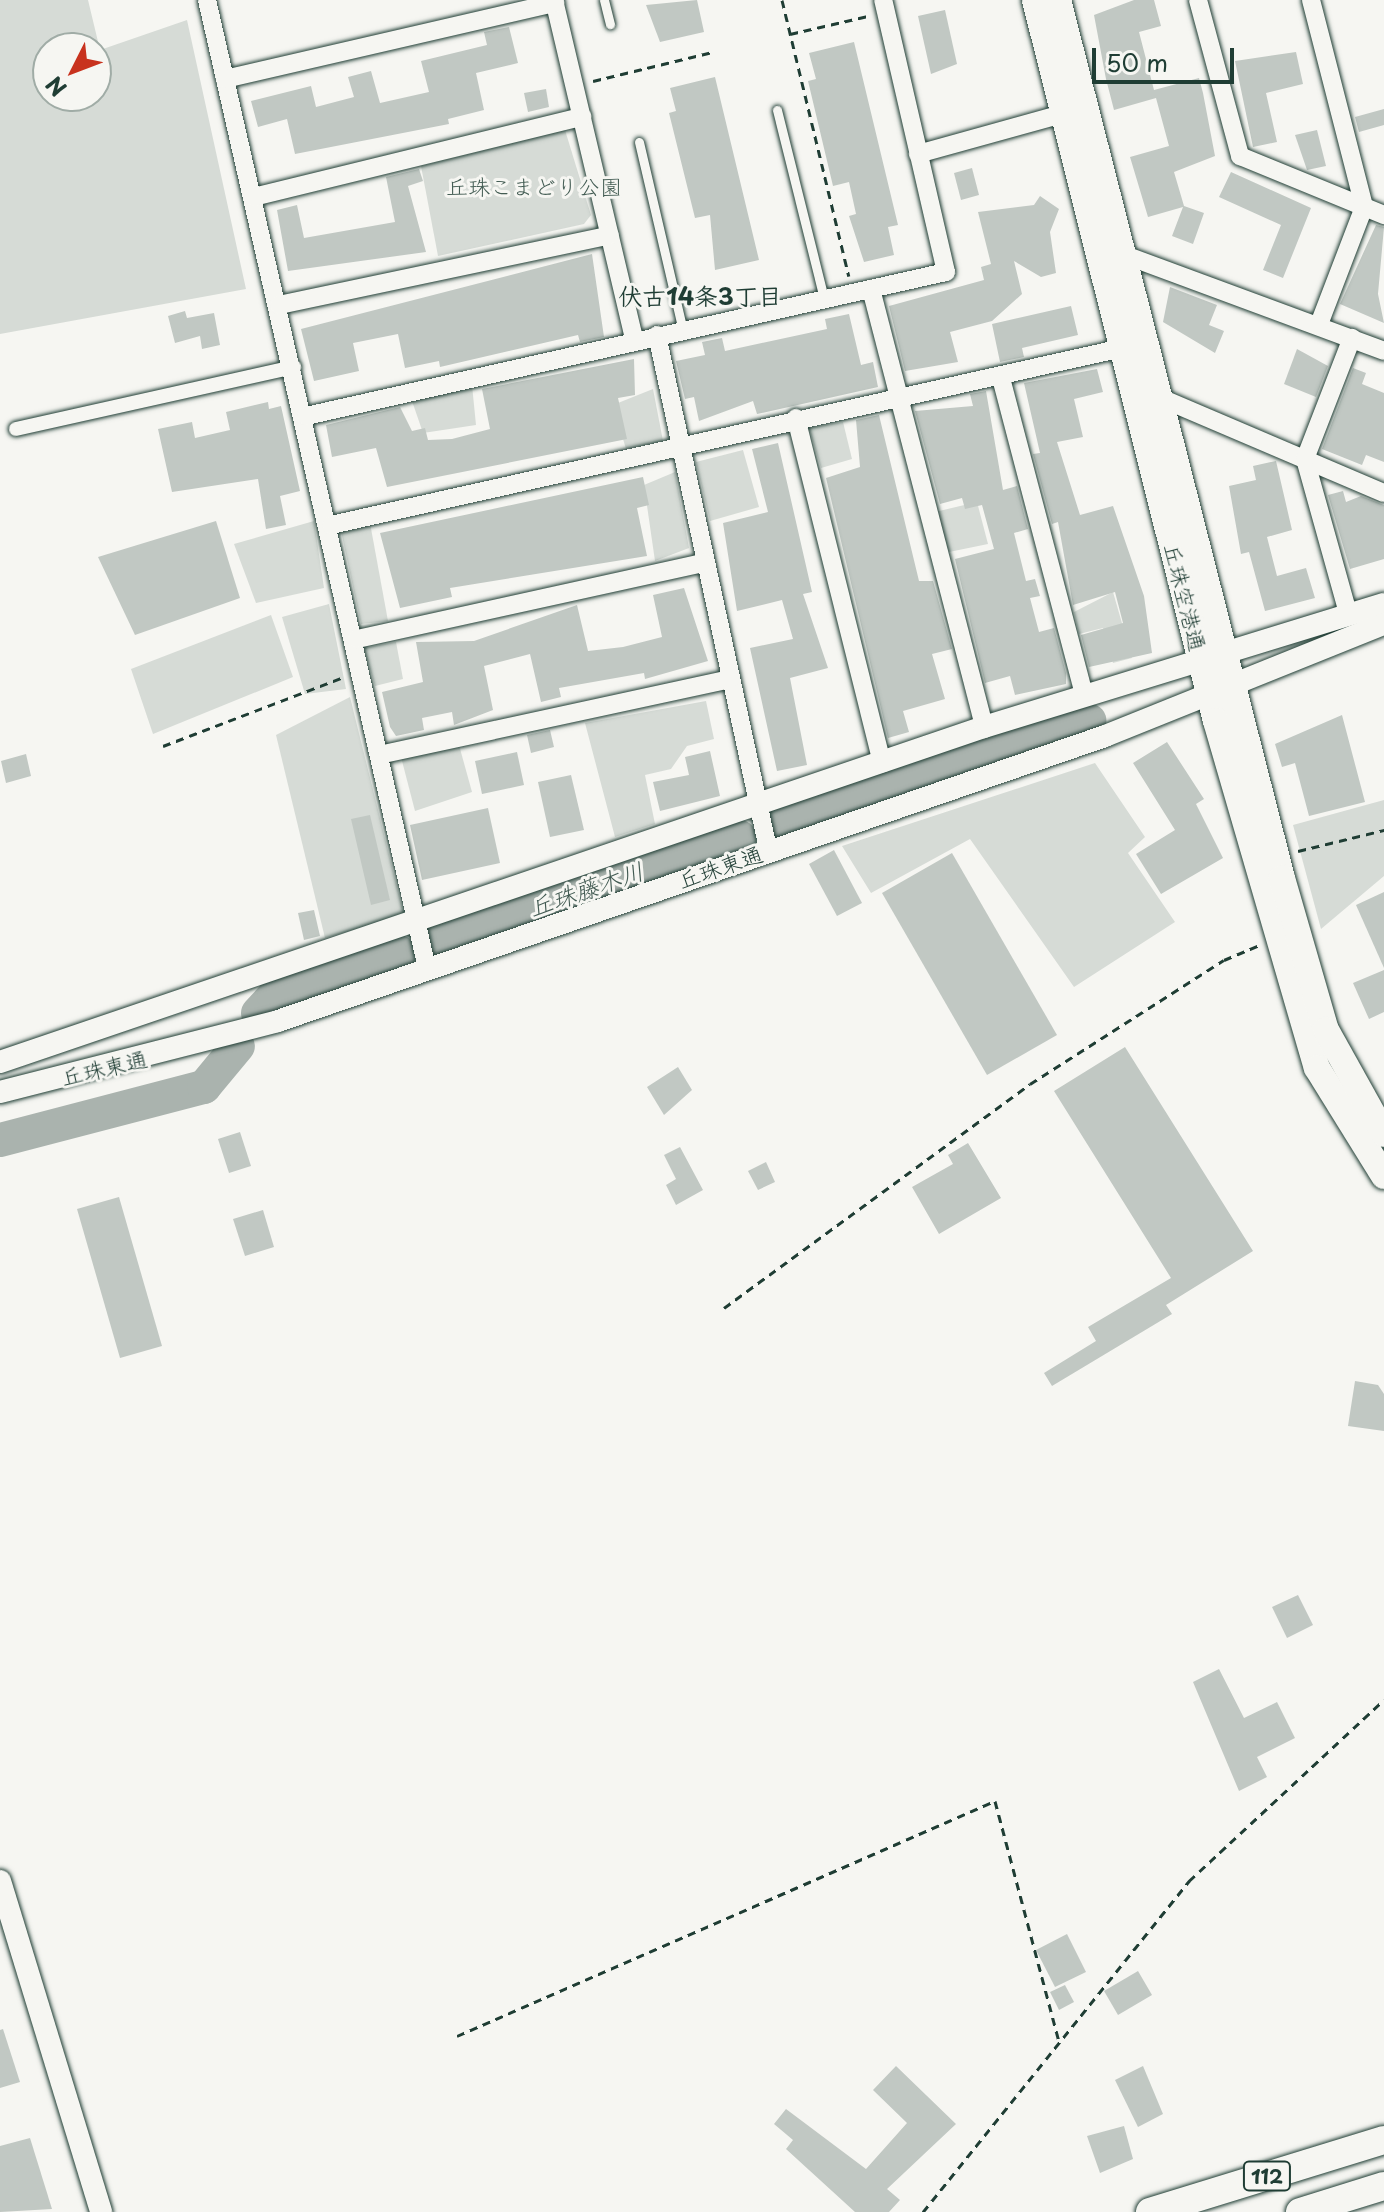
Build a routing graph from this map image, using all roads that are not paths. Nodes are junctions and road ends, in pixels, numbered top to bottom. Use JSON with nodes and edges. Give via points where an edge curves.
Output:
{"nodes":[{"id":1,"x":207,"y":0,"type":"edge"},
{"id":2,"x":604,"y":0,"type":"edge"},
{"id":3,"x":1198,"y":0,"type":"edge"},
{"id":4,"x":1311,"y":0,"type":"edge"},
{"id":5,"x":1057,"y":1,"type":"edge"},
{"id":6,"x":554,"y":2,"type":"edge"},
{"id":7,"x":878,"y":7,"type":"edge"},
{"id":8,"x":610,"y":24,"type":"dead end"},
{"id":9,"x":225,"y":79,"type":"junction"},
{"id":10,"x":777,"y":110,"type":"dead end"},
{"id":11,"x":1062,"y":114,"type":"junction"},
{"id":12,"x":582,"y":117,"type":"junction"},
{"id":13,"x":639,"y":142,"type":"dead end"},
{"id":14,"x":918,"y":154,"type":"junction"},
{"id":15,"x":253,"y":197,"type":"junction"},
{"id":16,"x":1364,"y":207,"type":"junction"},
{"id":17,"x":1384,"y":215,"type":"edge"},
{"id":18,"x":610,"y":235,"type":"junction"},
{"id":19,"x":1109,"y":252,"type":"junction"},
{"id":20,"x":871,"y":289,"type":"junction"},
{"id":21,"x":824,"y":299,"type":"junction"},
{"id":22,"x":279,"y":305,"type":"junction"},
{"id":23,"x":1319,"y":324,"type":"junction"},
{"id":24,"x":682,"y":327,"type":"junction"},
{"id":25,"x":657,"y":335,"type":"junction"},
{"id":26,"x":1352,"y":338,"type":"junction"},
{"id":27,"x":634,"y":339,"type":"junction"},
{"id":28,"x":1122,"y":348,"type":"junction"},
{"id":29,"x":1384,"y":351,"type":"edge"},
{"id":30,"x":294,"y":367,"type":"junction"},
{"id":31,"x":1001,"y":378,"type":"junction"},
{"id":32,"x":899,"y":395,"type":"junction"},
{"id":33,"x":1161,"y":398,"type":"junction"},
{"id":34,"x":306,"y":416,"type":"junction"},
{"id":35,"x":796,"y":418,"type":"junction"},
{"id":36,"x":16,"y":429,"type":"dead end"},
{"id":37,"x":680,"y":443,"type":"junction"},
{"id":38,"x":1305,"y":459,"type":"junction"},
{"id":39,"x":1384,"y":493,"type":"edge"},
{"id":40,"x":331,"y":525,"type":"junction"},
{"id":41,"x":704,"y":563,"type":"junction"},
{"id":42,"x":1384,"y":604,"type":"edge"},
{"id":43,"x":1348,"y":613,"type":"junction"},
{"id":44,"x":1384,"y":624,"type":"edge"},
{"id":45,"x":357,"y":639,"type":"junction"},
{"id":46,"x":1213,"y":655,"type":"junction"},
{"id":47,"x":730,"y":679,"type":"junction"},
{"id":48,"x":1233,"y":680,"type":"junction"},
{"id":49,"x":1209,"y":690,"type":"junction"},
{"id":50,"x":1084,"y":695,"type":"junction"},
{"id":51,"x":984,"y":727,"type":"junction"},
{"id":52,"x":379,"y":755,"type":"junction"},
{"id":53,"x":882,"y":763,"type":"junction"},
{"id":54,"x":758,"y":806,"type":"junction"},
{"id":55,"x":768,"y":849,"type":"junction"},
{"id":56,"x":414,"y":920,"type":"junction"},
{"id":57,"x":427,"y":968,"type":"junction"},
{"id":58,"x":0,"y":1062,"type":"edge"},
{"id":59,"x":0,"y":1092,"type":"edge"},
{"id":60,"x":1384,"y":1134,"type":"edge"},
{"id":61,"x":1384,"y":1176,"type":"edge"},
{"id":62,"x":0,"y":1881,"type":"edge"},
{"id":63,"x":4,"y":1908,"type":"edge"},
{"id":64,"x":1384,"y":2140,"type":"edge"},
{"id":65,"x":1384,"y":2186,"type":"edge"},
{"id":66,"x":101,"y":2212,"type":"edge"},
{"id":67,"x":1150,"y":2212,"type":"edge"},
{"id":68,"x":1300,"y":2212,"type":"edge"}],
"edges":[{"from":1,"to":9,"type":"street"},
{"from":2,"to":8,"type":"lane"},
{"from":3,"to":16,"type":"street","via":[[1240,156]]},
{"from":4,"to":16,"type":"street"},
{"from":5,"to":11,"type":"main road","name":"丘珠空港通"},
{"from":5,"to":19,"type":"main road","name":"丘珠空港通"},
{"from":6,"to":9,"type":"street"},
{"from":6,"to":12,"type":"street"},
{"from":7,"to":14,"type":"street"},
{"from":9,"to":15,"type":"street"},
{"from":10,"to":21,"type":"lane"},
{"from":11,"to":14,"type":"street"},
{"from":11,"to":19,"type":"main road","name":"丘珠空港通"},
{"from":12,"to":15,"type":"street"},
{"from":12,"to":18,"type":"street"},
{"from":13,"to":24,"type":"lane"},
{"from":14,"to":20,"type":"street","via":[[946,272]]},
{"from":15,"to":22,"type":"street"},
{"from":16,"to":17,"type":"street"},
{"from":16,"to":23,"type":"street"},
{"from":18,"to":22,"type":"street"},
{"from":18,"to":27,"type":"street"},
{"from":19,"to":23,"type":"street"},
{"from":19,"to":28,"type":"main road","name":"丘珠空港通"},
{"from":19,"to":33,"type":"main road","name":"丘珠空港通"},
{"from":20,"to":21,"type":"street"},
{"from":20,"to":32,"type":"street"},
{"from":21,"to":24,"type":"street"},
{"from":22,"to":30,"type":"street"},
{"from":23,"to":26,"type":"street"},
{"from":24,"to":25,"type":"street"},
{"from":25,"to":27,"type":"street"},
{"from":25,"to":37,"type":"street"},
{"from":26,"to":29,"type":"street"},
{"from":26,"to":38,"type":"street"},
{"from":27,"to":34,"type":"street"},
{"from":28,"to":31,"type":"street"},
{"from":28,"to":46,"type":"main road","name":"丘珠空港通"},
{"from":30,"to":34,"type":"street"},
{"from":30,"to":36,"type":"street"},
{"from":31,"to":32,"type":"street"},
{"from":31,"to":50,"type":"street"},
{"from":32,"to":35,"type":"street"},
{"from":32,"to":51,"type":"street"},
{"from":33,"to":38,"type":"street"},
{"from":33,"to":46,"type":"main road","name":"丘珠空港通"},
{"from":34,"to":40,"type":"street"},
{"from":35,"to":37,"type":"street"},
{"from":35,"to":53,"type":"street"},
{"from":37,"to":40,"type":"street"},
{"from":37,"to":41,"type":"street"},
{"from":38,"to":39,"type":"street"},
{"from":38,"to":43,"type":"street"},
{"from":40,"to":45,"type":"street"},
{"from":41,"to":45,"type":"street"},
{"from":41,"to":47,"type":"street"},
{"from":42,"to":43,"type":"street","name":"丘珠東通"},
{"from":43,"to":46,"type":"street","name":"丘珠東通"},
{"from":44,"to":48,"type":"street","name":"丘珠東通"},
{"from":45,"to":52,"type":"street"},
{"from":46,"to":48,"type":"main road","name":"丘珠空港通"},
{"from":46,"to":49,"type":"main road","name":"丘珠空港通"},
{"from":46,"to":50,"type":"street","name":"丘珠東通"},
{"from":47,"to":52,"type":"street"},
{"from":47,"to":54,"type":"street"},
{"from":48,"to":49,"type":"street","name":"丘珠東通"},
{"from":48,"to":60,"type":"main road","name":"丘珠空港通","via":[[1326,1030]]},
{"from":49,"to":55,"type":"street","name":"丘珠東通","via":[[1105,736]]},
{"from":49,"to":61,"type":"main road","name":"丘珠空港通","via":[[1317,1068]]},
{"from":50,"to":51,"type":"street","name":"丘珠東通"},
{"from":51,"to":53,"type":"street","name":"丘珠東通"},
{"from":52,"to":56,"type":"street"},
{"from":53,"to":54,"type":"street","name":"丘珠東通"},
{"from":54,"to":55,"type":"street"},
{"from":54,"to":56,"type":"street","name":"丘珠東通"},
{"from":55,"to":57,"type":"street","name":"丘珠東通"},
{"from":56,"to":57,"type":"street"},
{"from":56,"to":58,"type":"street","name":"丘珠東通"},
{"from":57,"to":59,"type":"street","name":"丘珠東通","via":[[223,1039]]},
{"from":62,"to":63,"type":"street"},
{"from":63,"to":66,"type":"street"},
{"from":64,"to":67,"type":"main road","number":"112"},
{"from":65,"to":68,"type":"main road","number":"112"}]}
